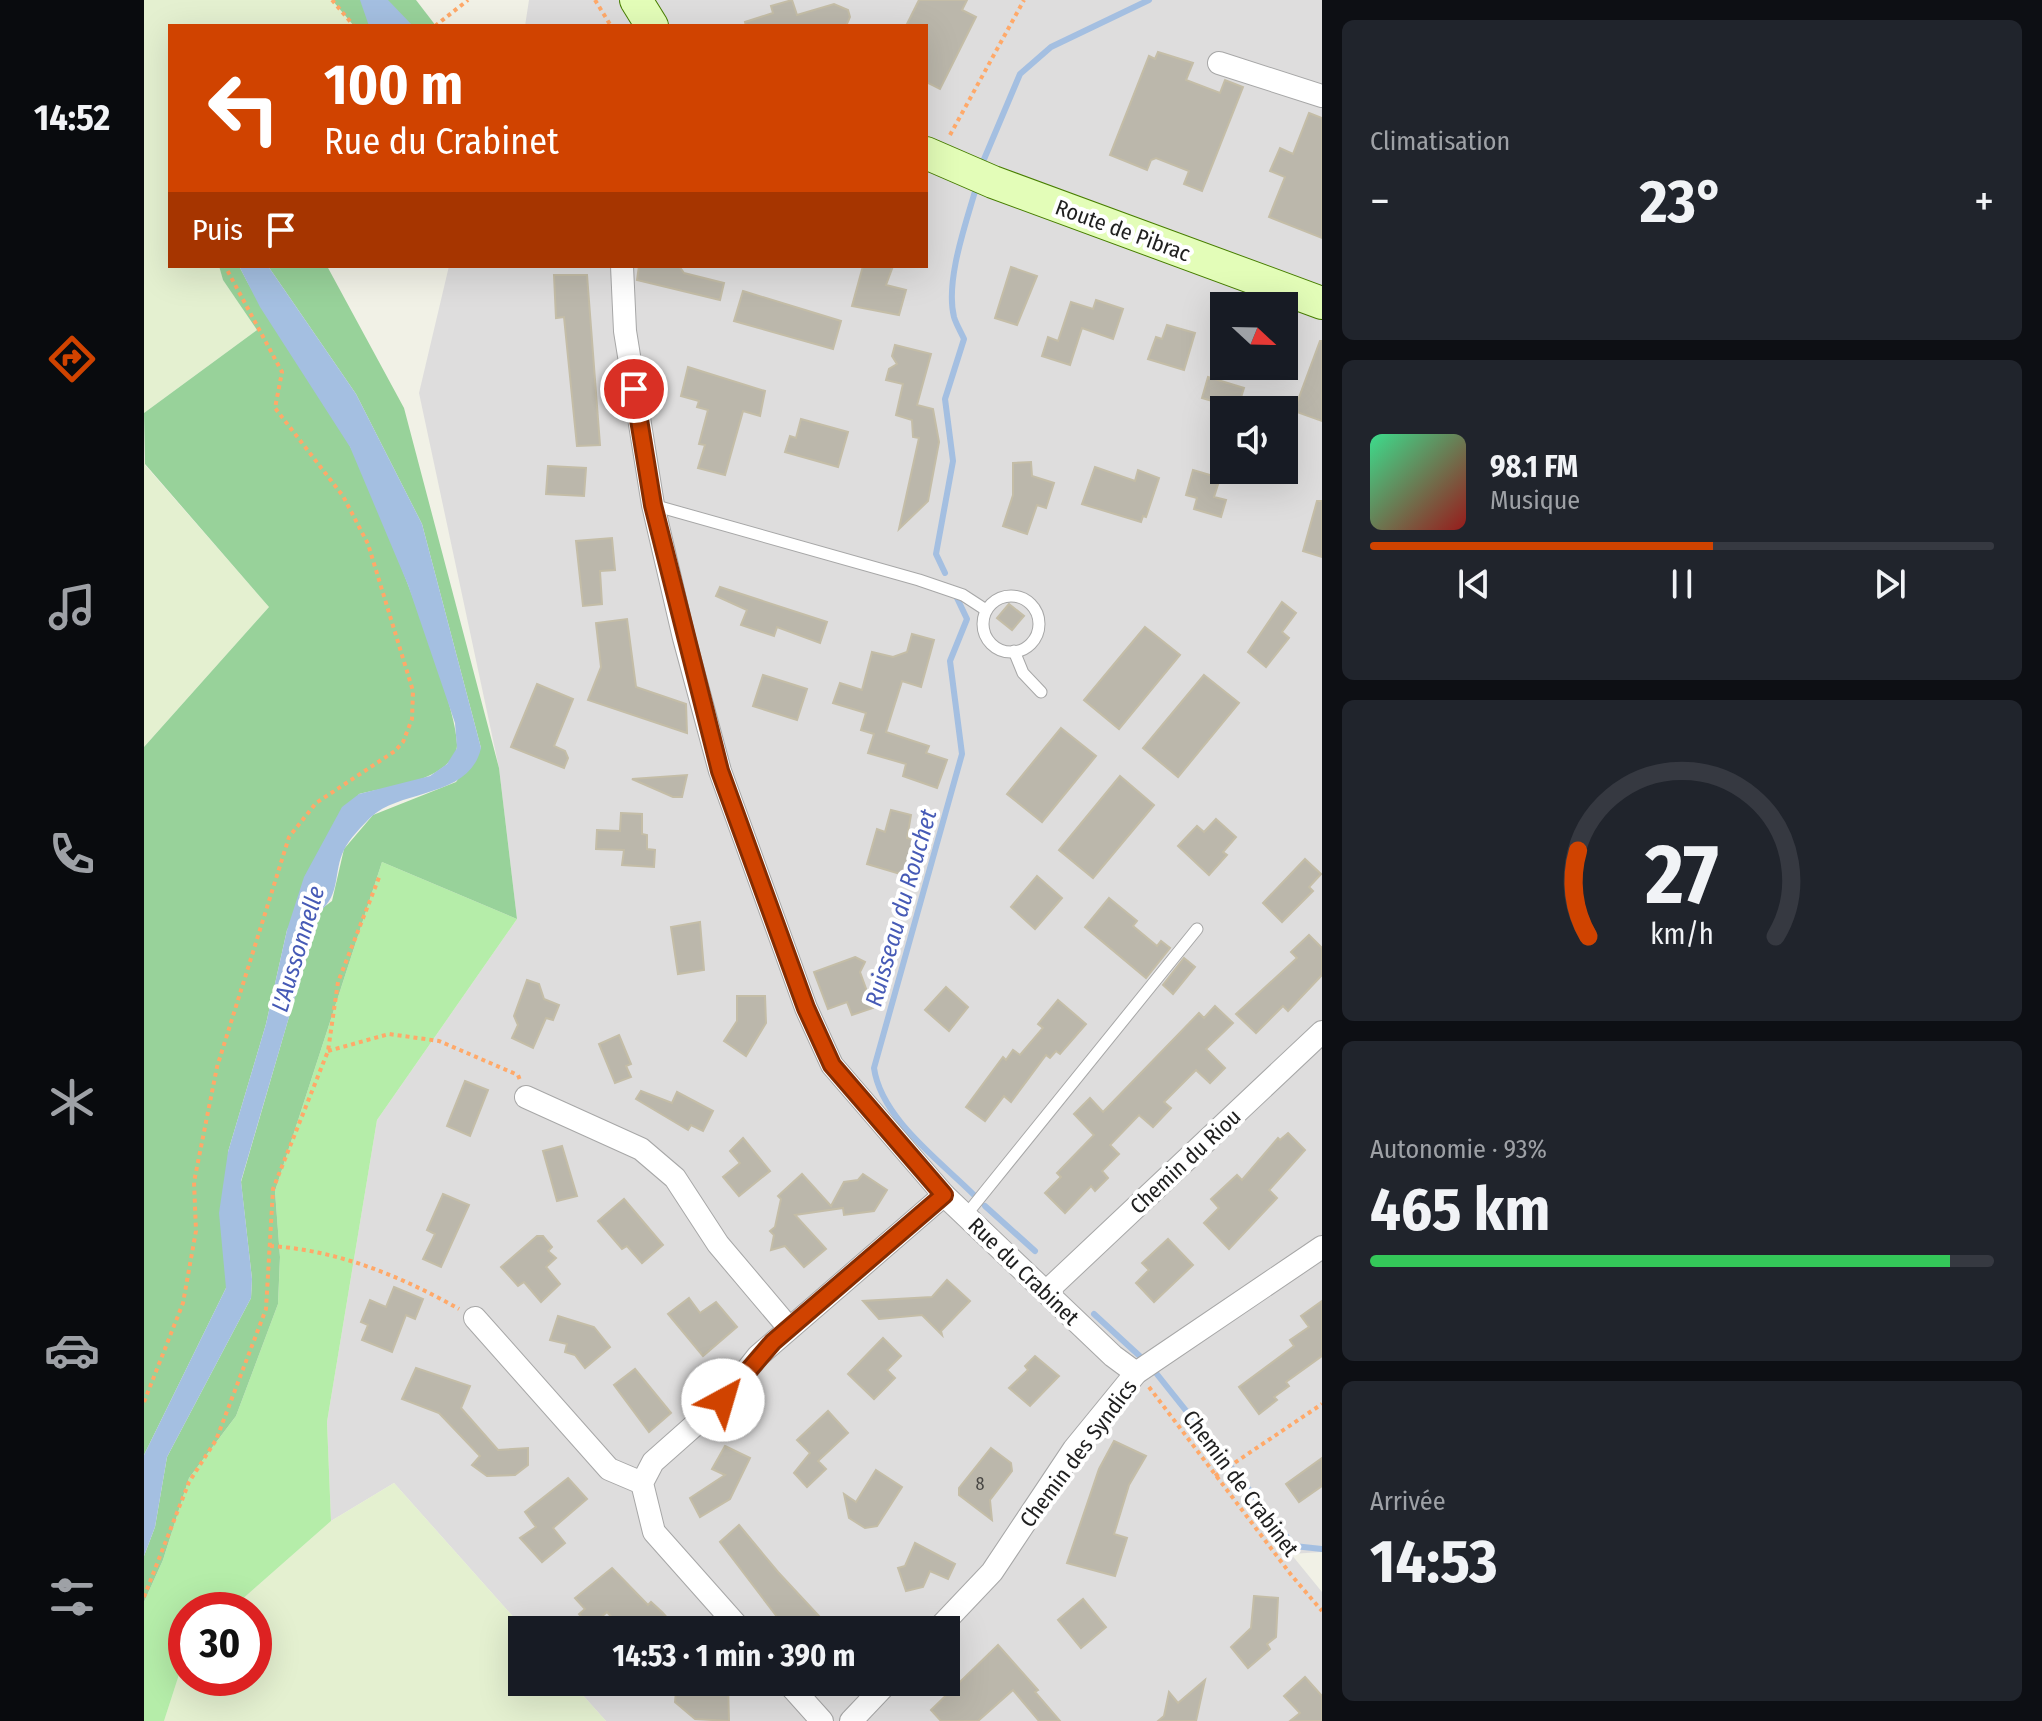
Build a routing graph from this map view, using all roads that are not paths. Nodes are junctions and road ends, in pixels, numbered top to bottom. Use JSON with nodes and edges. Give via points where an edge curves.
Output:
{"nodes":[{"id":1,"x":1219,"y":63,"type":"dead end"},
{"id":2,"x":1322,"y":96,"type":"edge"},
{"id":3,"x":932,"y":155,"type":"edge"},
{"id":4,"x":622,"y":268,"type":"edge"},
{"id":5,"x":1322,"y":303,"type":"edge"},
{"id":6,"x":653,"y":505,"type":"junction"},
{"id":7,"x":986,"y":610,"type":"junction"},
{"id":8,"x":1014,"y":651,"type":"junction"},
{"id":9,"x":1041,"y":692,"type":"dead end"},
{"id":10,"x":1197,"y":929,"type":"dead end"},
{"id":11,"x":1322,"y":1032,"type":"edge"},
{"id":12,"x":526,"y":1097,"type":"road end"},
{"id":13,"x":944,"y":1195,"type":"junction"},
{"id":14,"x":966,"y":1215,"type":"junction"},
{"id":15,"x":1322,"y":1247,"type":"edge"},
{"id":16,"x":1047,"y":1291,"type":"junction"},
{"id":17,"x":475,"y":1318,"type":"road end"},
{"id":18,"x":789,"y":1328,"type":"junction"},
{"id":19,"x":1144,"y":1368,"type":"junction"},
{"id":20,"x":642,"y":1483,"type":"junction"},
{"id":21,"x":729,"y":1616,"type":"edge"},
{"id":22,"x":950,"y":1616,"type":"edge"},
{"id":23,"x":800,"y":1696,"type":"edge"},
{"id":24,"x":875,"y":1696,"type":"edge"},
{"id":25,"x":822,"y":1721,"type":"edge"},
{"id":26,"x":851,"y":1721,"type":"edge"}],
"edges":[{"from":1,"to":2,"type":"street"},
{"from":3,"to":5,"type":"main road","name":"Route de Pibrac"},
{"from":4,"to":6,"type":"street","name":"Rue du Crabinet","via":[[625,331]]},
{"from":6,"to":7,"type":"lane","via":[[919,580],[963,595]]},
{"from":6,"to":13,"type":"street","name":"Rue du Crabinet","via":[[720,771],[806,1008],[832,1065]]},
{"from":7,"to":8,"type":"lane","via":[[990,641]]},
{"from":7,"to":8,"type":"lane","via":[[996,600],[1014,596],[1035,610],[1036,636]]},
{"from":8,"to":9,"type":"lane","via":[[1023,673]]},
{"from":10,"to":14,"type":"lane"},
{"from":11,"to":16,"type":"street","name":"Chemin du Riou"},
{"from":12,"to":18,"type":"street","via":[[641,1149],[675,1178],[718,1244]]},
{"from":13,"to":14,"type":"street","name":"Rue du Crabinet"},
{"from":13,"to":18,"type":"street"},
{"from":14,"to":16,"type":"street","name":"Rue du Crabinet"},
{"from":15,"to":19,"type":"street","name":"Chemin des Syndics"},
{"from":16,"to":19,"type":"street","name":"Rue du Crabinet","via":[[1113,1356]]},
{"from":17,"to":20,"type":"street","via":[[609,1469]]},
{"from":18,"to":20,"type":"street","via":[[723,1400],[653,1462]]},
{"from":19,"to":22,"type":"street","name":"Chemin des Syndics","via":[[1074,1449],[992,1572]]},
{"from":20,"to":21,"type":"street","via":[[654,1532]]},
{"from":23,"to":25,"type":"street"},
{"from":24,"to":26,"type":"street"}]}
